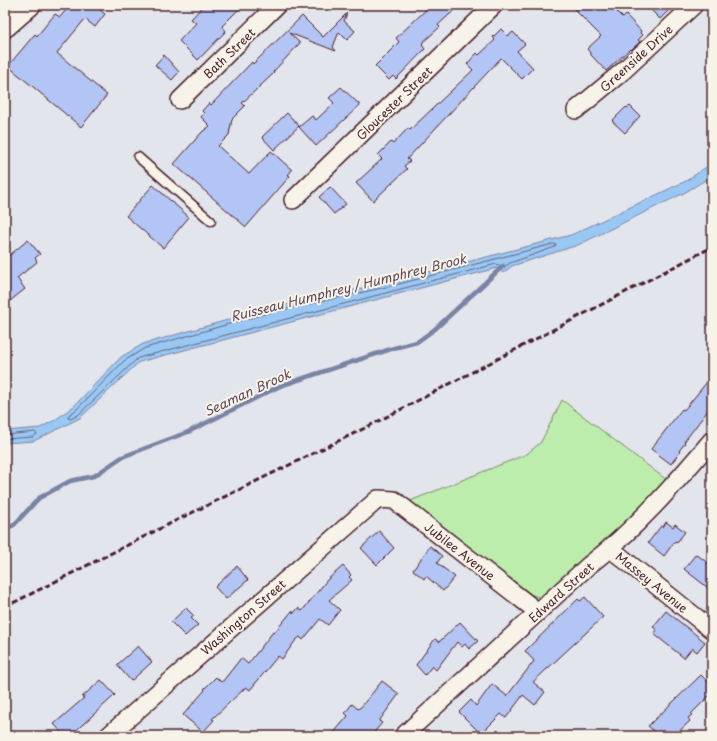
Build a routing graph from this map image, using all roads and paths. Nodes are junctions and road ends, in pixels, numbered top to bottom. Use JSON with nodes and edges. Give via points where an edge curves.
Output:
{"nodes":[{"id":1,"x":29,"y":5,"type":"edge"},
{"id":2,"x":277,"y":5,"type":"edge"},
{"id":3,"x":494,"y":5,"type":"edge"},
{"id":4,"x":694,"y":5,"type":"edge"},
{"id":5,"x":5,"y":26,"type":"edge"},
{"id":6,"x":180,"y":100,"type":"dead end"},
{"id":7,"x":576,"y":110,"type":"dead end"},
{"id":8,"x":138,"y":157,"type":"dead end"},
{"id":9,"x":293,"y":200,"type":"dead end"},
{"id":10,"x":211,"y":221,"type":"dead end"},
{"id":11,"x":712,"y":440,"type":"edge"},
{"id":12,"x":378,"y":499,"type":"joint"},
{"id":13,"x":611,"y":549,"type":"junction"},
{"id":14,"x":538,"y":612,"type":"junction"},
{"id":15,"x":712,"y":630,"type":"edge"},
{"id":16,"x":108,"y":736,"type":"edge"},
{"id":17,"x":403,"y":736,"type":"edge"}],
"edges":[{"from":1,"to":5,"type":"street"},
{"from":2,"to":6,"type":"street","name":"Bath Street"},
{"from":3,"to":9,"type":"street","name":"Gloucester Street"},
{"from":4,"to":7,"type":"street","name":"Greenside Drive","via":[[623,71]]},
{"from":8,"to":10,"type":"lane"},
{"from":11,"to":13,"type":"street","name":"Edward Street","via":[[674,485]]},
{"from":12,"to":14,"type":"street","name":"Jubilee Avenue","via":[[394,500]]},
{"from":12,"to":16,"type":"street","name":"Washington Street"},
{"from":13,"to":14,"type":"street","name":"Edward Street","via":[[588,566]]},
{"from":13,"to":15,"type":"street","name":"Massey Avenue"},
{"from":14,"to":17,"type":"street","name":"Edward Street"}]}
